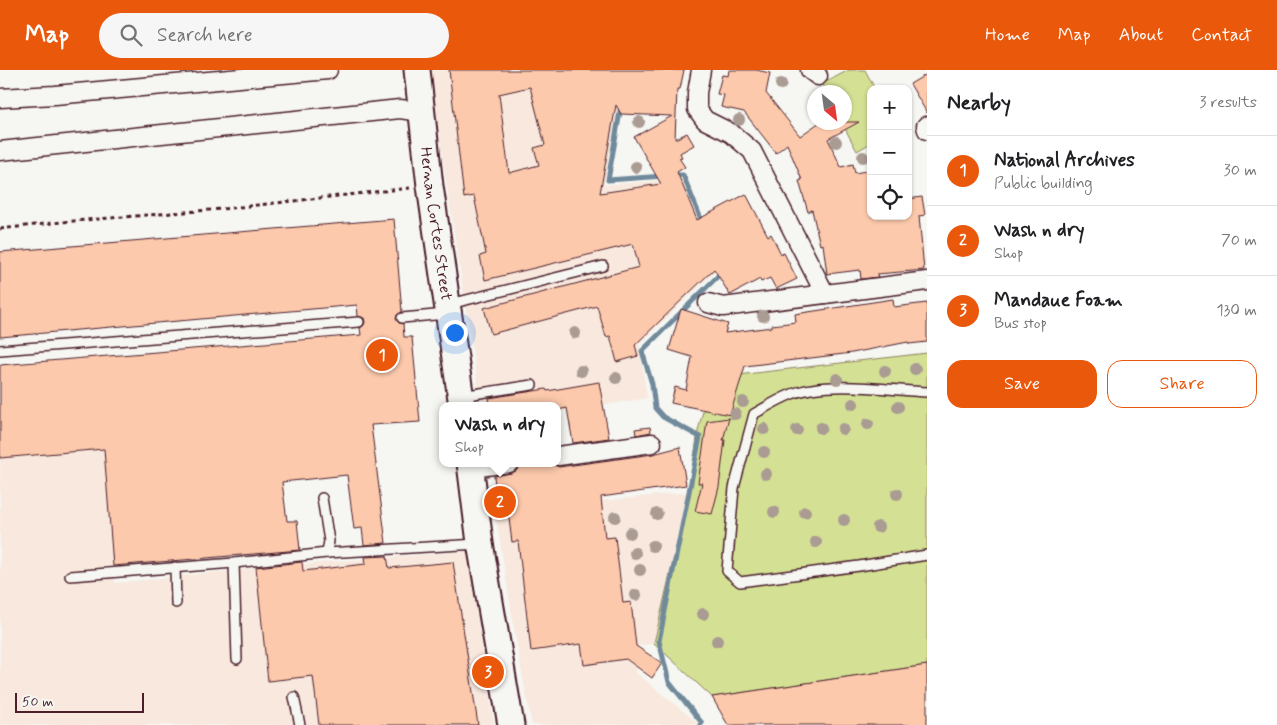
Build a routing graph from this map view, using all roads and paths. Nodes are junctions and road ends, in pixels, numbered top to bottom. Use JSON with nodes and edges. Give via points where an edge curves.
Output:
{"nodes":[{"id":1,"x":328,"y":70,"type":"edge"},
{"id":2,"x":417,"y":70,"type":"edge"},
{"id":3,"x":701,"y":70,"type":"edge"},
{"id":4,"x":0,"y":98,"type":"edge"},
{"id":5,"x":421,"y":112,"type":"junction"},
{"id":6,"x":0,"y":151,"type":"edge"},
{"id":7,"x":430,"y":186,"type":"junction"},
{"id":8,"x":0,"y":229,"type":"edge"},
{"id":9,"x":603,"y":266,"type":"dead end"},
{"id":10,"x":927,"y":281,"type":"edge"},
{"id":11,"x":825,"y":294,"type":"junction"},
{"id":12,"x":708,"y":303,"type":"dead end"},
{"id":13,"x":448,"y":309,"type":"junction"},
{"id":14,"x":402,"y":318,"type":"dead end"},
{"id":15,"x":359,"y":322,"type":"dead end"},
{"id":16,"x":0,"y":350,"type":"edge"},
{"id":17,"x":532,"y":385,"type":"dead end"},
{"id":18,"x":927,"y":392,"type":"edge"},
{"id":19,"x":461,"y":401,"type":"edge"},
{"id":20,"x":652,"y":443,"type":"dead end"},
{"id":21,"x":561,"y":456,"type":"edge"},
{"id":22,"x":470,"y":467,"type":"edge"},
{"id":23,"x":322,"y":498,"type":"dead end"},
{"id":24,"x":480,"y":543,"type":"junction"},
{"id":25,"x":327,"y":553,"type":"junction"},
{"id":26,"x":927,"y":556,"type":"edge"},
{"id":27,"x":234,"y":563,"type":"junction"},
{"id":28,"x":175,"y":567,"type":"junction"},
{"id":29,"x":70,"y":576,"type":"dead end"},
{"id":30,"x":176,"y":603,"type":"dead end"},
{"id":31,"x":237,"y":659,"type":"dead end"},
{"id":32,"x":294,"y":697,"type":"dead end"},
{"id":33,"x":300,"y":725,"type":"edge"},
{"id":34,"x":511,"y":725,"type":"edge"}],
"edges":[{"from":1,"to":4,"type":"street","via":[[56,96]]},
{"from":2,"to":5,"type":"main road","name":"Hernan Cortes Street"},
{"from":3,"to":11,"type":"street","via":[[697,109],[705,120],[731,133],[752,151]]},
{"from":5,"to":6,"type":"street","via":[[400,110]]},
{"from":5,"to":7,"type":"main road","name":"Hernan Cortes Street"},
{"from":7,"to":8,"type":"path"},
{"from":7,"to":13,"type":"main road","name":"Hernan Cortes Street"},
{"from":9,"to":13,"type":"lane"},
{"from":10,"to":11,"type":"street"},
{"from":11,"to":12,"type":"street","via":[[723,307]]},
{"from":13,"to":14,"type":"lane"},
{"from":13,"to":19,"type":"main road","name":"Hernan Cortes Street"},
{"from":15,"to":16,"type":"lane"},
{"from":17,"to":19,"type":"lane"},
{"from":18,"to":26,"type":"lane","via":[[843,387],[816,389],[794,393],[754,414],[734,488],[727,571],[740,582]]},
{"from":20,"to":21,"type":"street"},
{"from":22,"to":24,"type":"main road"},
{"from":23,"to":25,"type":"lane","via":[[329,540]]},
{"from":24,"to":25,"type":"lane"},
{"from":24,"to":34,"type":"main road"},
{"from":25,"to":27,"type":"lane"},
{"from":27,"to":28,"type":"lane"},
{"from":27,"to":31,"type":"lane"},
{"from":28,"to":29,"type":"lane"},
{"from":28,"to":30,"type":"lane"},
{"from":32,"to":33,"type":"lane"}]}
